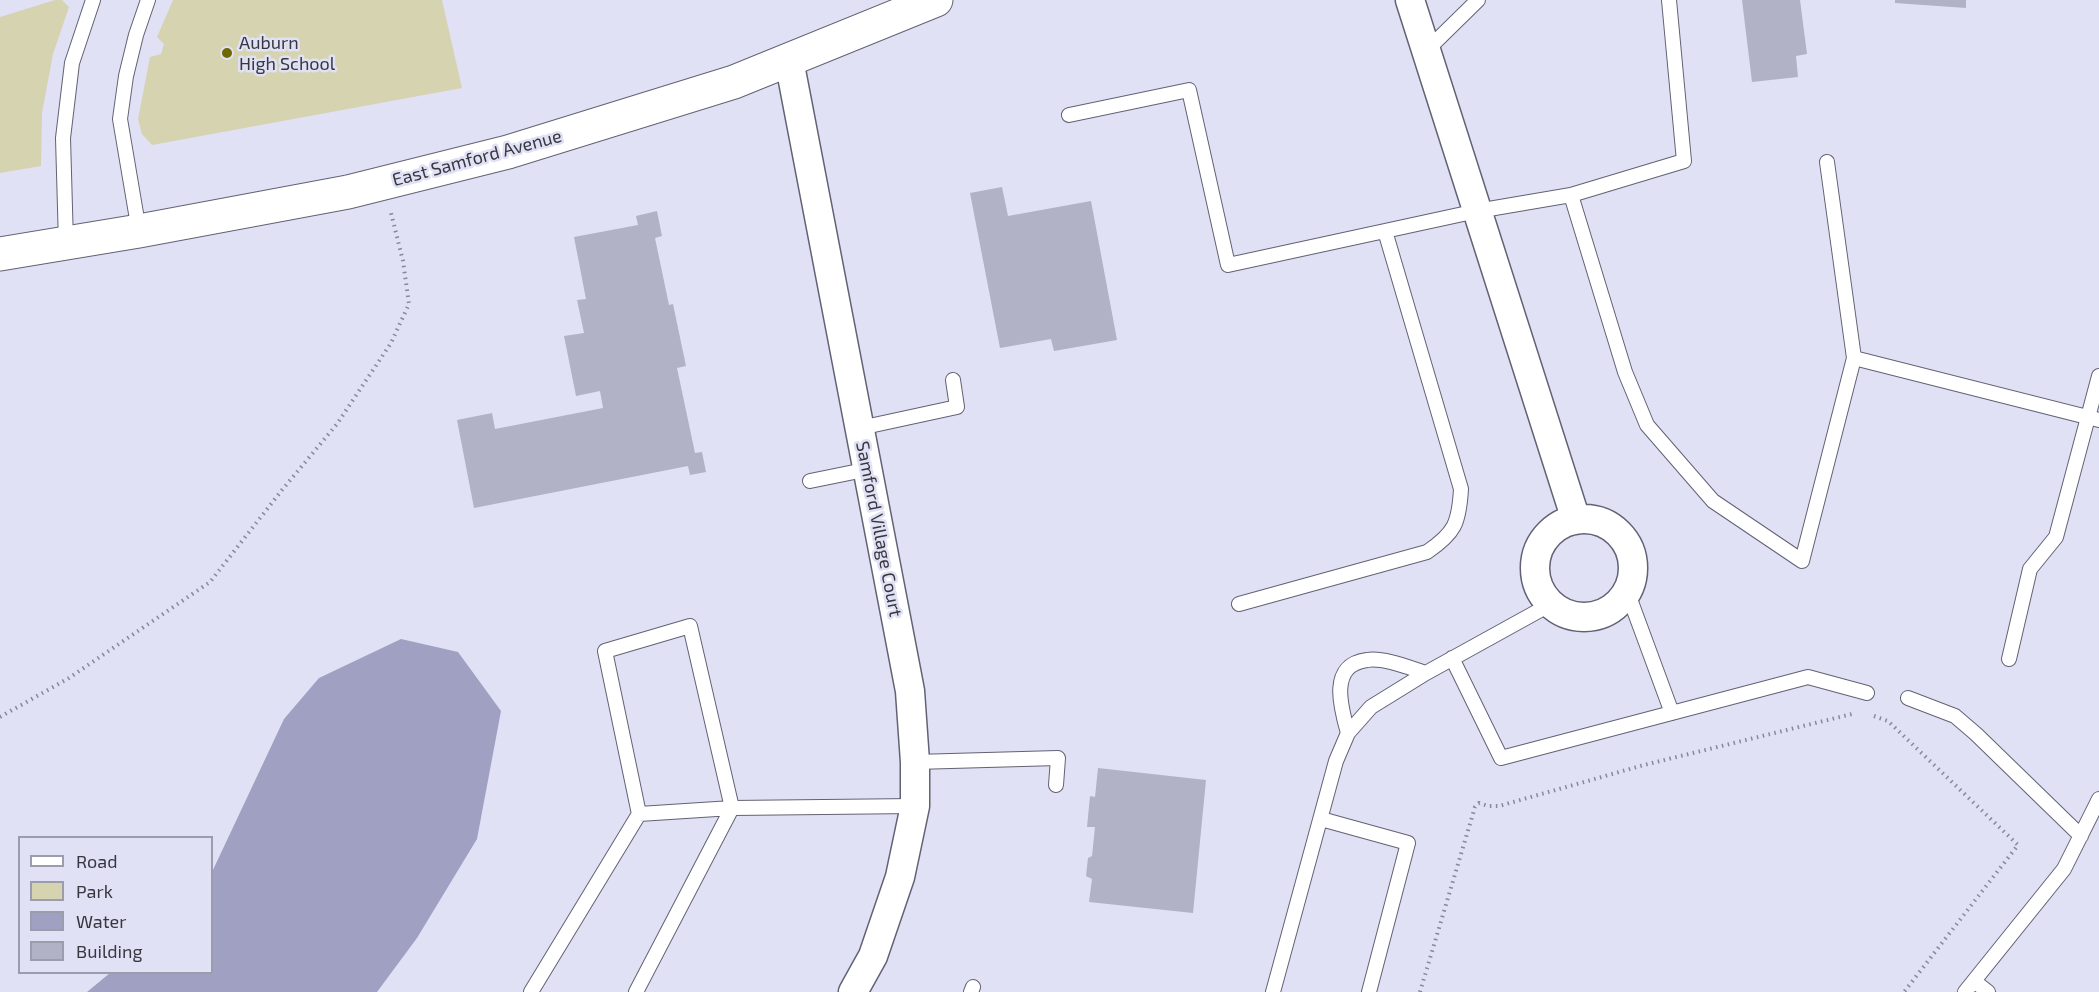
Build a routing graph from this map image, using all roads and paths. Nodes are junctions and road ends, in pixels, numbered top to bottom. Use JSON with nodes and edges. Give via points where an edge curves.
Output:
{"nodes":[{"id":1,"x":93,"y":0,"type":"edge"},
{"id":2,"x":148,"y":0,"type":"edge"},
{"id":3,"x":936,"y":0,"type":"edge"},
{"id":4,"x":1410,"y":0,"type":"edge"},
{"id":5,"x":1478,"y":0,"type":"edge"},
{"id":6,"x":1669,"y":0,"type":"edge"},
{"id":7,"x":1426,"y":50,"type":"junction"},
{"id":8,"x":789,"y":60,"type":"junction"},
{"id":9,"x":1069,"y":116,"type":"dead end"},
{"id":10,"x":1827,"y":162,"type":"dead end"},
{"id":11,"x":383,"y":183,"type":"junction"},
{"id":12,"x":1571,"y":195,"type":"junction"},
{"id":13,"x":1477,"y":211,"type":"junction"},
{"id":14,"x":139,"y":231,"type":"junction"},
{"id":15,"x":1385,"y":231,"type":"junction"},
{"id":16,"x":66,"y":243,"type":"junction"},
{"id":17,"x":0,"y":254,"type":"edge"},
{"id":18,"x":1854,"y":358,"type":"junction"},
{"id":19,"x":2099,"y":375,"type":"edge"},
{"id":20,"x":953,"y":380,"type":"dead end"},
{"id":21,"x":2094,"y":419,"type":"edge"},
{"id":22,"x":860,"y":428,"type":"junction"},
{"id":23,"x":869,"y":470,"type":"junction"},
{"id":24,"x":810,"y":481,"type":"dead end"},
{"id":25,"x":1576,"y":520,"type":"junction"},
{"id":26,"x":1627,"y":591,"type":"junction"},
{"id":27,"x":1239,"y":604,"type":"dead end"},
{"id":28,"x":1551,"y":604,"type":"junction"},
{"id":29,"x":1452,"y":658,"type":"junction"},
{"id":30,"x":2009,"y":659,"type":"dead end"},
{"id":31,"x":1426,"y":673,"type":"junction"},
{"id":32,"x":1867,"y":693,"type":"dead end"},
{"id":33,"x":1908,"y":698,"type":"dead end"},
{"id":34,"x":1672,"y":713,"type":"junction"},
{"id":35,"x":1862,"y":713,"type":"dead end"},
{"id":36,"x":1870,"y":713,"type":"dead end"},
{"id":37,"x":0,"y":717,"type":"edge"},
{"id":38,"x":1348,"y":733,"type":"junction"},
{"id":39,"x":915,"y":762,"type":"junction"},
{"id":40,"x":1056,"y":785,"type":"dead end"},
{"id":41,"x":2099,"y":799,"type":"edge"},
{"id":42,"x":915,"y":806,"type":"junction"},
{"id":43,"x":732,"y":808,"type":"junction"},
{"id":44,"x":639,"y":814,"type":"junction"},
{"id":45,"x":1321,"y":819,"type":"junction"},
{"id":46,"x":2081,"y":836,"type":"junction"},
{"id":47,"x":1974,"y":981,"type":"junction"},
{"id":48,"x":531,"y":992,"type":"edge"},
{"id":49,"x":636,"y":992,"type":"edge"},
{"id":50,"x":854,"y":992,"type":"edge"},
{"id":51,"x":1273,"y":992,"type":"edge"},
{"id":52,"x":1369,"y":992,"type":"edge"},
{"id":53,"x":1420,"y":992,"type":"edge"},
{"id":54,"x":1904,"y":992,"type":"edge"},
{"id":55,"x":1965,"y":992,"type":"edge"},
{"id":56,"x":1988,"y":992,"type":"edge"}],
"edges":[{"from":1,"to":16,"type":"lane","via":[[72,63],[63,138]]},
{"from":2,"to":14,"type":"lane","via":[[126,76],[120,119]]},
{"from":3,"to":8,"type":"street","name":"East Samford Avenue"},
{"from":4,"to":7,"type":"street"},
{"from":5,"to":7,"type":"lane"},
{"from":6,"to":12,"type":"lane","via":[[1684,161]]},
{"from":7,"to":13,"type":"street"},
{"from":8,"to":11,"type":"street","name":"East Samford Avenue","via":[[734,82],[508,152]]},
{"from":8,"to":22,"type":"street","name":"Samford Village Court"},
{"from":9,"to":15,"type":"lane","via":[[1189,90],[1228,265]]},
{"from":10,"to":18,"type":"lane"},
{"from":11,"to":14,"type":"street","name":"East Samford Avenue"},
{"from":11,"to":37,"type":"path","via":[[403,261],[409,304],[391,343],[337,424],[210,582],[69,678]]},
{"from":12,"to":13,"type":"lane"},
{"from":12,"to":18,"type":"lane","via":[[1625,372],[1647,425],[1713,501],[1802,561]]},
{"from":13,"to":15,"type":"lane"},
{"from":13,"to":25,"type":"street"},
{"from":14,"to":16,"type":"street","name":"East Samford Avenue"},
{"from":15,"to":27,"type":"lane","via":[[1461,489],[1460,514],[1446,539],[1427,552]]},
{"from":16,"to":17,"type":"street","name":"East Samford Avenue"},
{"from":18,"to":21,"type":"lane"},
{"from":19,"to":21,"type":"lane"},
{"from":20,"to":22,"type":"lane","via":[[957,407]]},
{"from":21,"to":30,"type":"lane","via":[[2056,537],[2030,570]]},
{"from":22,"to":23,"type":"street","name":"Samford Village Court"},
{"from":23,"to":24,"type":"lane"},
{"from":23,"to":39,"type":"street","name":"Samford Village Court","via":[[910,691]]},
{"from":25,"to":26,"type":"street","via":[[1600,521],[1626,541],[1633,573]]},
{"from":25,"to":28,"type":"street","via":[[1554,528],[1542,540],[1536,555],[1538,587]]},
{"from":26,"to":28,"type":"street","via":[[1620,603],[1590,617],[1574,617]]},
{"from":26,"to":34,"type":"lane"},
{"from":28,"to":29,"type":"lane"},
{"from":29,"to":31,"type":"lane"},
{"from":29,"to":34,"type":"lane","via":[[1502,758]]},
{"from":31,"to":38,"type":"lane","via":[[1371,707]]},
{"from":31,"to":38,"type":"lane","via":[[1368,659],[1352,664],[1339,688]]},
{"from":32,"to":34,"type":"lane","via":[[1808,676]]},
{"from":33,"to":46,"type":"lane","via":[[1955,716]]},
{"from":35,"to":53,"type":"path","via":[[1644,765],[1499,806],[1479,803]]},
{"from":36,"to":54,"type":"path","via":[[1888,721],[2018,845]]},
{"from":38,"to":45,"type":"lane","via":[[1336,761]]},
{"from":39,"to":40,"type":"lane","via":[[1058,758]]},
{"from":39,"to":42,"type":"street","name":"Samford Village Court"},
{"from":41,"to":46,"type":"lane"},
{"from":42,"to":43,"type":"lane"},
{"from":42,"to":50,"type":"street","name":"Samford Village Court","via":[[896,888],[873,956]]},
{"from":43,"to":44,"type":"lane"},
{"from":43,"to":44,"type":"lane","via":[[690,626],[605,651]]},
{"from":43,"to":49,"type":"lane"},
{"from":44,"to":48,"type":"lane"},
{"from":45,"to":51,"type":"lane"},
{"from":45,"to":52,"type":"lane","via":[[1408,843]]},
{"from":46,"to":47,"type":"lane","via":[[2064,869]]},
{"from":47,"to":55,"type":"lane"},
{"from":47,"to":56,"type":"lane"}]}
